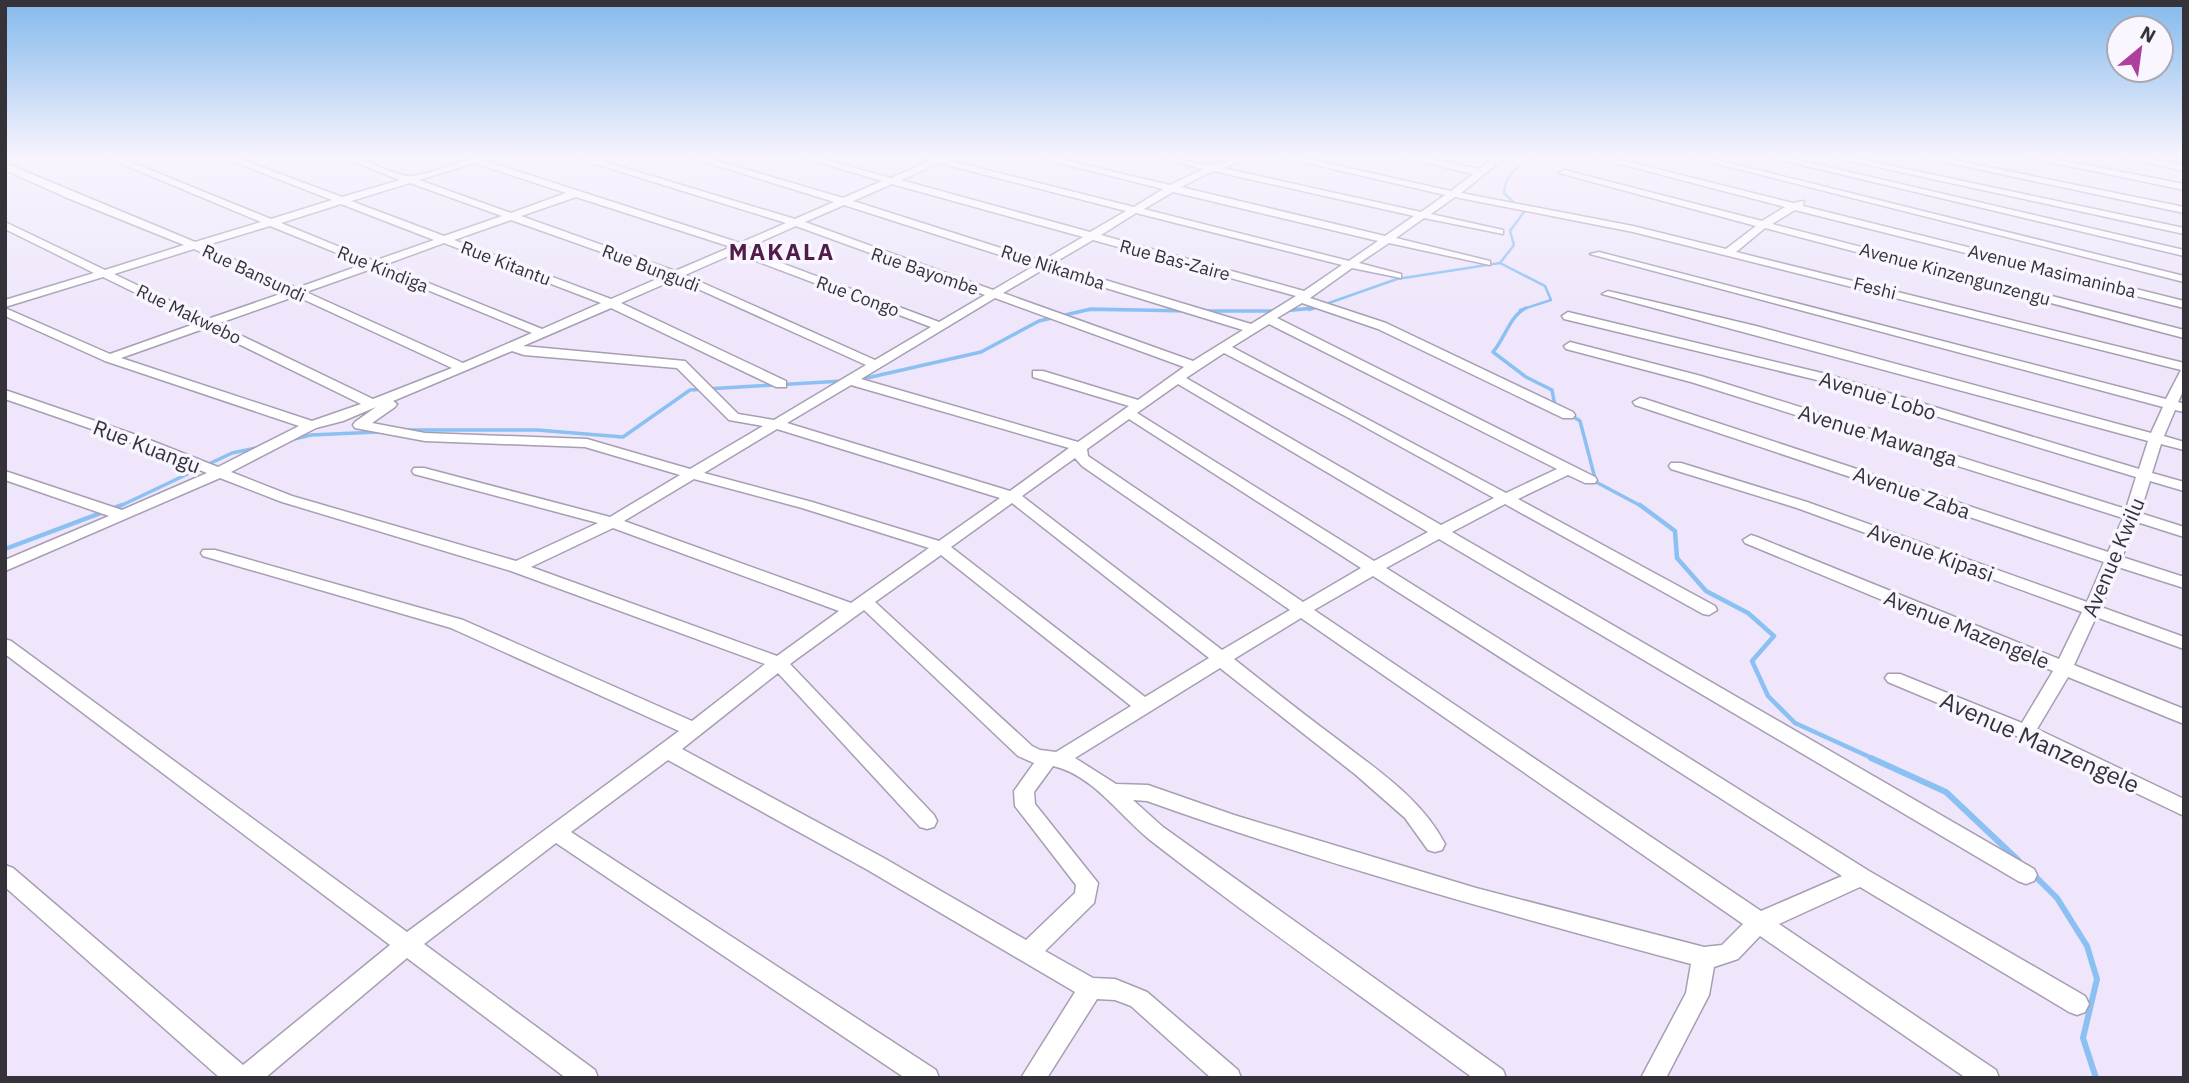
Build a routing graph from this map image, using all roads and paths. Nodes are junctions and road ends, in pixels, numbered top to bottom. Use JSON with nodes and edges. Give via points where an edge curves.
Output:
{"nodes":[{"id":1,"x":97,"y":207,"type":"edge"},
{"id":2,"x":229,"y":207,"type":"edge"},
{"id":3,"x":322,"y":207,"type":"edge"},
{"id":4,"x":360,"y":207,"type":"edge"},
{"id":5,"x":483,"y":207,"type":"edge"},
{"id":6,"x":540,"y":207,"type":"edge"},
{"id":7,"x":612,"y":207,"type":"edge"},
{"id":8,"x":742,"y":207,"type":"edge"},
{"id":9,"x":834,"y":207,"type":"edge"},
{"id":10,"x":864,"y":207,"type":"edge"},
{"id":11,"x":984,"y":207,"type":"edge"},
{"id":12,"x":1125,"y":207,"type":"edge"},
{"id":13,"x":1143,"y":207,"type":"edge"},
{"id":14,"x":1252,"y":207,"type":"edge"},
{"id":15,"x":1383,"y":207,"type":"edge"},
{"id":16,"x":1433,"y":207,"type":"edge"},
{"id":17,"x":1516,"y":207,"type":"edge"},
{"id":18,"x":1700,"y":207,"type":"edge"},
{"id":19,"x":1795,"y":207,"type":"edge"},
{"id":20,"x":1798,"y":207,"type":"edge"},
{"id":21,"x":1897,"y":207,"type":"edge"},
{"id":22,"x":1985,"y":207,"type":"edge"},
{"id":23,"x":2069,"y":207,"type":"edge"},
{"id":24,"x":1138,"y":210,"type":"junction"},
{"id":25,"x":1420,"y":215,"type":"junction"},
{"id":26,"x":512,"y":217,"type":"junction"},
{"id":27,"x":268,"y":223,"type":"junction"},
{"id":28,"x":797,"y":223,"type":"junction"},
{"id":29,"x":1766,"y":223,"type":"junction"},
{"id":30,"x":5,"y":225,"type":"edge"},
{"id":31,"x":2184,"y":231,"type":"edge"},
{"id":32,"x":1499,"y":232,"type":"dead end"},
{"id":33,"x":1092,"y":237,"type":"junction"},
{"id":34,"x":1387,"y":238,"type":"junction"},
{"id":35,"x":445,"y":239,"type":"junction"},
{"id":36,"x":195,"y":246,"type":"junction"},
{"id":37,"x":738,"y":248,"type":"junction"},
{"id":38,"x":1728,"y":252,"type":"junction"},
{"id":39,"x":2184,"y":253,"type":"edge"},
{"id":40,"x":1595,"y":254,"type":"dead end"},
{"id":41,"x":1349,"y":263,"type":"junction"},
{"id":42,"x":1486,"y":263,"type":"dead end"},
{"id":43,"x":1044,"y":264,"type":"junction"},
{"id":44,"x":372,"y":265,"type":"junction"},
{"id":45,"x":105,"y":273,"type":"junction"},
{"id":46,"x":678,"y":276,"type":"junction"},
{"id":47,"x":1397,"y":276,"type":"dead end"},
{"id":48,"x":2184,"y":278,"type":"edge"},
{"id":49,"x":296,"y":293,"type":"junction"},
{"id":50,"x":992,"y":294,"type":"junction"},
{"id":51,"x":1608,"y":294,"type":"dead end"},
{"id":52,"x":1303,"y":297,"type":"junction"},
{"id":53,"x":612,"y":304,"type":"junction"},
{"id":54,"x":5,"y":305,"type":"edge"},
{"id":55,"x":2184,"y":305,"type":"edge"},
{"id":56,"x":1568,"y":316,"type":"dead end"},
{"id":57,"x":1269,"y":319,"type":"junction"},
{"id":58,"x":207,"y":324,"type":"junction"},
{"id":59,"x":940,"y":326,"type":"junction"},
{"id":60,"x":1254,"y":329,"type":"junction"},
{"id":61,"x":542,"y":333,"type":"junction"},
{"id":62,"x":2184,"y":334,"type":"edge"},
{"id":63,"x":1570,"y":346,"type":"dead end"},
{"id":64,"x":512,"y":347,"type":"junction"},
{"id":65,"x":1224,"y":348,"type":"junction"},
{"id":66,"x":109,"y":358,"type":"junction"},
{"id":67,"x":874,"y":365,"type":"junction"},
{"id":68,"x":1194,"y":366,"type":"junction"},
{"id":69,"x":2184,"y":367,"type":"edge"},
{"id":70,"x":463,"y":368,"type":"junction"},
{"id":71,"x":2184,"y":373,"type":"edge"},
{"id":72,"x":1038,"y":374,"type":"dead end"},
{"id":73,"x":1177,"y":378,"type":"junction"},
{"id":74,"x":849,"y":380,"type":"junction"},
{"id":75,"x":781,"y":384,"type":"dead end"},
{"id":76,"x":410,"y":390,"type":"junction"},
{"id":77,"x":5,"y":394,"type":"edge"},
{"id":78,"x":1640,"y":402,"type":"dead end"},
{"id":79,"x":372,"y":404,"type":"junction"},
{"id":80,"x":2177,"y":406,"type":"edge"},
{"id":81,"x":1134,"y":409,"type":"junction"},
{"id":82,"x":1568,"y":415,"type":"dead end"},
{"id":83,"x":775,"y":424,"type":"junction"},
{"id":84,"x":312,"y":425,"type":"junction"},
{"id":85,"x":2156,"y":438,"type":"junction"},
{"id":86,"x":2184,"y":446,"type":"edge"},
{"id":87,"x":1080,"y":447,"type":"junction"},
{"id":88,"x":1676,"y":466,"type":"dead end"},
{"id":89,"x":1569,"y":469,"type":"junction"},
{"id":90,"x":419,"y":471,"type":"dead end"},
{"id":91,"x":218,"y":473,"type":"junction"},
{"id":92,"x":5,"y":475,"type":"edge"},
{"id":93,"x":693,"y":475,"type":"junction"},
{"id":94,"x":2146,"y":476,"type":"junction"},
{"id":95,"x":1590,"y":480,"type":"dead end"},
{"id":96,"x":2184,"y":488,"type":"edge"},
{"id":97,"x":1014,"y":497,"type":"junction"},
{"id":98,"x":1504,"y":498,"type":"junction"},
{"id":99,"x":122,"y":515,"type":"junction"},
{"id":100,"x":2132,"y":515,"type":"junction"},
{"id":101,"x":612,"y":522,"type":"junction"},
{"id":102,"x":2184,"y":532,"type":"edge"},
{"id":103,"x":1441,"y":533,"type":"junction"},
{"id":104,"x":1751,"y":540,"type":"dead end"},
{"id":105,"x":941,"y":547,"type":"junction"},
{"id":106,"x":209,"y":553,"type":"dead end"},
{"id":107,"x":2113,"y":559,"type":"junction"},
{"id":108,"x":5,"y":566,"type":"edge"},
{"id":109,"x":517,"y":567,"type":"junction"},
{"id":110,"x":1375,"y":570,"type":"junction"},
{"id":111,"x":2184,"y":583,"type":"edge"},
{"id":112,"x":858,"y":606,"type":"junction"},
{"id":113,"x":2092,"y":609,"type":"junction"},
{"id":114,"x":1301,"y":610,"type":"junction"},
{"id":115,"x":1709,"y":610,"type":"dead end"},
{"id":116,"x":2184,"y":643,"type":"edge"},
{"id":117,"x":5,"y":645,"type":"edge"},
{"id":118,"x":1218,"y":659,"type":"junction"},
{"id":119,"x":779,"y":663,"type":"junction"},
{"id":120,"x":2064,"y":668,"type":"junction"},
{"id":121,"x":1895,"y":678,"type":"dead end"},
{"id":122,"x":1145,"y":707,"type":"junction"},
{"id":123,"x":2184,"y":717,"type":"edge"},
{"id":124,"x":692,"y":729,"type":"junction"},
{"id":125,"x":2026,"y":732,"type":"junction"},
{"id":126,"x":667,"y":750,"type":"junction"},
{"id":127,"x":1053,"y":760,"type":"junction"},
{"id":128,"x":1112,"y":792,"type":"junction"},
{"id":129,"x":2184,"y":808,"type":"edge"},
{"id":130,"x":927,"y":821,"type":"dead end"},
{"id":131,"x":555,"y":832,"type":"junction"},
{"id":132,"x":1435,"y":844,"type":"dead end"},
{"id":133,"x":5,"y":874,"type":"edge"},
{"id":134,"x":2026,"y":875,"type":"dead end"},
{"id":135,"x":1861,"y":877,"type":"junction"},
{"id":136,"x":1758,"y":923,"type":"junction"},
{"id":137,"x":408,"y":944,"type":"junction"},
{"id":138,"x":1028,"y":953,"type":"junction"},
{"id":139,"x":1704,"y":957,"type":"junction"},
{"id":140,"x":1090,"y":989,"type":"junction"},
{"id":141,"x":2077,"y":1004,"type":"dead end"},
{"id":142,"x":239,"y":1078,"type":"edge"},
{"id":143,"x":246,"y":1078,"type":"edge"},
{"id":144,"x":586,"y":1078,"type":"edge"},
{"id":145,"x":927,"y":1078,"type":"edge"},
{"id":146,"x":1033,"y":1078,"type":"edge"},
{"id":147,"x":1230,"y":1078,"type":"edge"},
{"id":148,"x":1494,"y":1078,"type":"edge"},
{"id":149,"x":1653,"y":1078,"type":"edge"},
{"id":150,"x":1987,"y":1078,"type":"edge"}],
"edges":[{"from":1,"to":36,"type":"street","name":"Rue Bansundi"},
{"from":2,"to":27,"type":"street","name":"Rue Kindiga"},
{"from":3,"to":27,"type":"street"},
{"from":4,"to":35,"type":"street","name":"Rue Kitantu"},
{"from":5,"to":26,"type":"street","name":"Rue Bungudi"},
{"from":6,"to":26,"type":"street"},
{"from":7,"to":37,"type":"street","name":"Rue Congo"},
{"from":8,"to":28,"type":"street","name":"Rue Bayombe"},
{"from":9,"to":28,"type":"street"},
{"from":10,"to":43,"type":"street","name":"Rue Nikamba"},
{"from":11,"to":33,"type":"street","name":"Rue Bas-Zaire"},
{"from":12,"to":24,"type":"street"},
{"from":13,"to":24,"type":"street"},
{"from":14,"to":34,"type":"street"},
{"from":15,"to":25,"type":"street"},
{"from":16,"to":25,"type":"street"},
{"from":17,"to":38,"type":"street","name":"Feshi"},
{"from":18,"to":29,"type":"street","name":"Avenue Kinzengunzengu"},
{"from":19,"to":29,"type":"street"},
{"from":20,"to":55,"type":"street","name":"Avenue Masimaninba"},
{"from":21,"to":48,"type":"street"},
{"from":22,"to":39,"type":"street"},
{"from":23,"to":31,"type":"street"},
{"from":24,"to":33,"type":"street"},
{"from":24,"to":41,"type":"street"},
{"from":25,"to":32,"type":"street"},
{"from":25,"to":34,"type":"street"},
{"from":26,"to":35,"type":"street"},
{"from":26,"to":46,"type":"street","name":"Rue Bungudi"},
{"from":27,"to":36,"type":"street"},
{"from":27,"to":44,"type":"street","name":"Rue Kindiga"},
{"from":28,"to":37,"type":"street"},
{"from":28,"to":50,"type":"street","name":"Rue Bayombe"},
{"from":29,"to":38,"type":"street"},
{"from":29,"to":62,"type":"street","name":"Avenue Kinzengunzengu"},
{"from":30,"to":45,"type":"street","name":"Rue Makwebo"},
{"from":33,"to":43,"type":"street"},
{"from":33,"to":52,"type":"street","name":"Rue Bas-Zaire"},
{"from":34,"to":41,"type":"street"},
{"from":34,"to":42,"type":"street"},
{"from":35,"to":44,"type":"street"},
{"from":35,"to":53,"type":"street","name":"Rue Kitantu"},
{"from":36,"to":45,"type":"street"},
{"from":36,"to":49,"type":"street","name":"Rue Bansundi"},
{"from":37,"to":46,"type":"street"},
{"from":37,"to":59,"type":"street","name":"Rue Congo"},
{"from":38,"to":69,"type":"street","name":"Feshi"},
{"from":40,"to":80,"type":"street"},
{"from":41,"to":47,"type":"street"},
{"from":41,"to":52,"type":"street"},
{"from":43,"to":50,"type":"street"},
{"from":43,"to":60,"type":"street","name":"Rue Nikamba"},
{"from":44,"to":49,"type":"street"},
{"from":44,"to":61,"type":"street","name":"Rue Kindiga"},
{"from":45,"to":54,"type":"street"},
{"from":45,"to":58,"type":"street","name":"Rue Makwebo"},
{"from":46,"to":53,"type":"street"},
{"from":46,"to":67,"type":"street","name":"Rue Bungudi"},
{"from":49,"to":58,"type":"street"},
{"from":49,"to":70,"type":"street","name":"Rue Bansundi"},
{"from":50,"to":59,"type":"street"},
{"from":50,"to":68,"type":"street","name":"Rue Bayombe"},
{"from":51,"to":85,"type":"street","name":"Avenue Lobo"},
{"from":52,"to":57,"type":"street"},
{"from":52,"to":82,"type":"street","name":"Rue Bas-Zaire","via":[[1382,326]]},
{"from":53,"to":61,"type":"street"},
{"from":53,"to":75,"type":"street","name":"Rue Kitantu"},
{"from":54,"to":66,"type":"street"},
{"from":56,"to":94,"type":"street","name":"Avenue Lobo","via":[[1821,377]]},
{"from":57,"to":60,"type":"street"},
{"from":57,"to":89,"type":"street"},
{"from":58,"to":66,"type":"street"},
{"from":58,"to":79,"type":"street","name":"Rue Makwebo"},
{"from":59,"to":67,"type":"street"},
{"from":60,"to":65,"type":"street"},
{"from":61,"to":64,"type":"street"},
{"from":63,"to":100,"type":"street","name":"Avenue Mawanga","via":[[1696,379]]},
{"from":64,"to":70,"type":"street"},
{"from":64,"to":83,"type":"street","via":[[681,364],[734,417]]},
{"from":65,"to":68,"type":"street"},
{"from":65,"to":98,"type":"street"},
{"from":66,"to":84,"type":"street"},
{"from":67,"to":74,"type":"street"},
{"from":68,"to":73,"type":"street"},
{"from":70,"to":76,"type":"street"},
{"from":71,"to":80,"type":"street","name":"Avenue Kwilu"},
{"from":72,"to":81,"type":"street"},
{"from":73,"to":81,"type":"street"},
{"from":73,"to":103,"type":"street"},
{"from":74,"to":83,"type":"street"},
{"from":74,"to":87,"type":"street"},
{"from":76,"to":79,"type":"street"},
{"from":76,"to":93,"type":"street","via":[[360,425],[425,437],[587,443]]},
{"from":77,"to":91,"type":"street","name":"Rue Kuangu"},
{"from":78,"to":107,"type":"street","name":"Avenue Zaba"},
{"from":79,"to":84,"type":"street"},
{"from":80,"to":85,"type":"street","name":"Avenue Kwilu"},
{"from":81,"to":87,"type":"street"},
{"from":81,"to":110,"type":"street"},
{"from":83,"to":93,"type":"street"},
{"from":83,"to":97,"type":"street"},
{"from":84,"to":91,"type":"street"},
{"from":85,"to":86,"type":"street","name":"Avenue Lobo"},
{"from":85,"to":94,"type":"street","name":"Avenue Kwilu"},
{"from":87,"to":97,"type":"street"},
{"from":87,"to":114,"type":"street","via":[[1087,463]]},
{"from":88,"to":113,"type":"street","name":"Avenue Kipasi","via":[[1802,505]]},
{"from":89,"to":95,"type":"street"},
{"from":89,"to":98,"type":"street"},
{"from":90,"to":101,"type":"street"},
{"from":91,"to":99,"type":"street"},
{"from":91,"to":109,"type":"street","name":"Rue Kuangu","via":[[287,499]]},
{"from":92,"to":99,"type":"street"},
{"from":93,"to":101,"type":"street"},
{"from":93,"to":105,"type":"street"},
{"from":94,"to":96,"type":"street","name":"Avenue Lobo"},
{"from":94,"to":100,"type":"street","name":"Avenue Kwilu"},
{"from":97,"to":105,"type":"street"},
{"from":97,"to":118,"type":"street"},
{"from":98,"to":103,"type":"street"},
{"from":98,"to":115,"type":"street"},
{"from":99,"to":108,"type":"street"},
{"from":100,"to":102,"type":"street","name":"Avenue Mawanga"},
{"from":100,"to":107,"type":"street","name":"Avenue Kwilu"},
{"from":101,"to":109,"type":"street"},
{"from":101,"to":112,"type":"street"},
{"from":103,"to":110,"type":"street"},
{"from":103,"to":134,"type":"street"},
{"from":104,"to":120,"type":"street","name":"Avenue Mazengele"},
{"from":105,"to":112,"type":"street"},
{"from":105,"to":122,"type":"street"},
{"from":106,"to":124,"type":"street","via":[[457,624]]},
{"from":107,"to":111,"type":"street","name":"Avenue Zaba"},
{"from":107,"to":113,"type":"street","name":"Avenue Kwilu"},
{"from":109,"to":119,"type":"street","name":"Rue Kuangu"},
{"from":110,"to":114,"type":"street"},
{"from":110,"to":135,"type":"street"},
{"from":112,"to":119,"type":"street"},
{"from":112,"to":127,"type":"street","via":[[1026,751]]},
{"from":113,"to":116,"type":"street","name":"Avenue Kipasi"},
{"from":113,"to":120,"type":"street","name":"Avenue Kwilu"},
{"from":114,"to":118,"type":"street"},
{"from":114,"to":136,"type":"street"},
{"from":117,"to":137,"type":"street"},
{"from":118,"to":122,"type":"street"},
{"from":118,"to":132,"type":"street","via":[[1363,770],[1412,812]]},
{"from":119,"to":124,"type":"street"},
{"from":119,"to":130,"type":"street"},
{"from":120,"to":123,"type":"street","name":"Avenue Mazengele"},
{"from":120,"to":125,"type":"street","name":"Avenue Kwilu"},
{"from":121,"to":125,"type":"street","name":"Avenue Manzengele"},
{"from":122,"to":127,"type":"street"},
{"from":124,"to":126,"type":"street"},
{"from":125,"to":129,"type":"street","name":"Avenue Manzengele"},
{"from":126,"to":131,"type":"street"},
{"from":126,"to":138,"type":"street"},
{"from":127,"to":128,"type":"street"},
{"from":127,"to":138,"type":"street","via":[[1024,791],[1025,806],[1088,890]]},
{"from":128,"to":139,"type":"street","via":[[1148,793],[1476,897]]},
{"from":128,"to":148,"type":"street","via":[[1156,833]]},
{"from":131,"to":137,"type":"street"},
{"from":131,"to":145,"type":"street"},
{"from":133,"to":142,"type":"street"},
{"from":135,"to":136,"type":"street"},
{"from":135,"to":141,"type":"street"},
{"from":136,"to":139,"type":"street","via":[[1730,952]]},
{"from":136,"to":150,"type":"street"},
{"from":137,"to":143,"type":"street"},
{"from":137,"to":144,"type":"street"},
{"from":138,"to":140,"type":"street"},
{"from":139,"to":149,"type":"street","via":[[1696,995]]},
{"from":140,"to":146,"type":"street"},
{"from":140,"to":147,"type":"street","via":[[1106,987],[1139,999]]}]}
